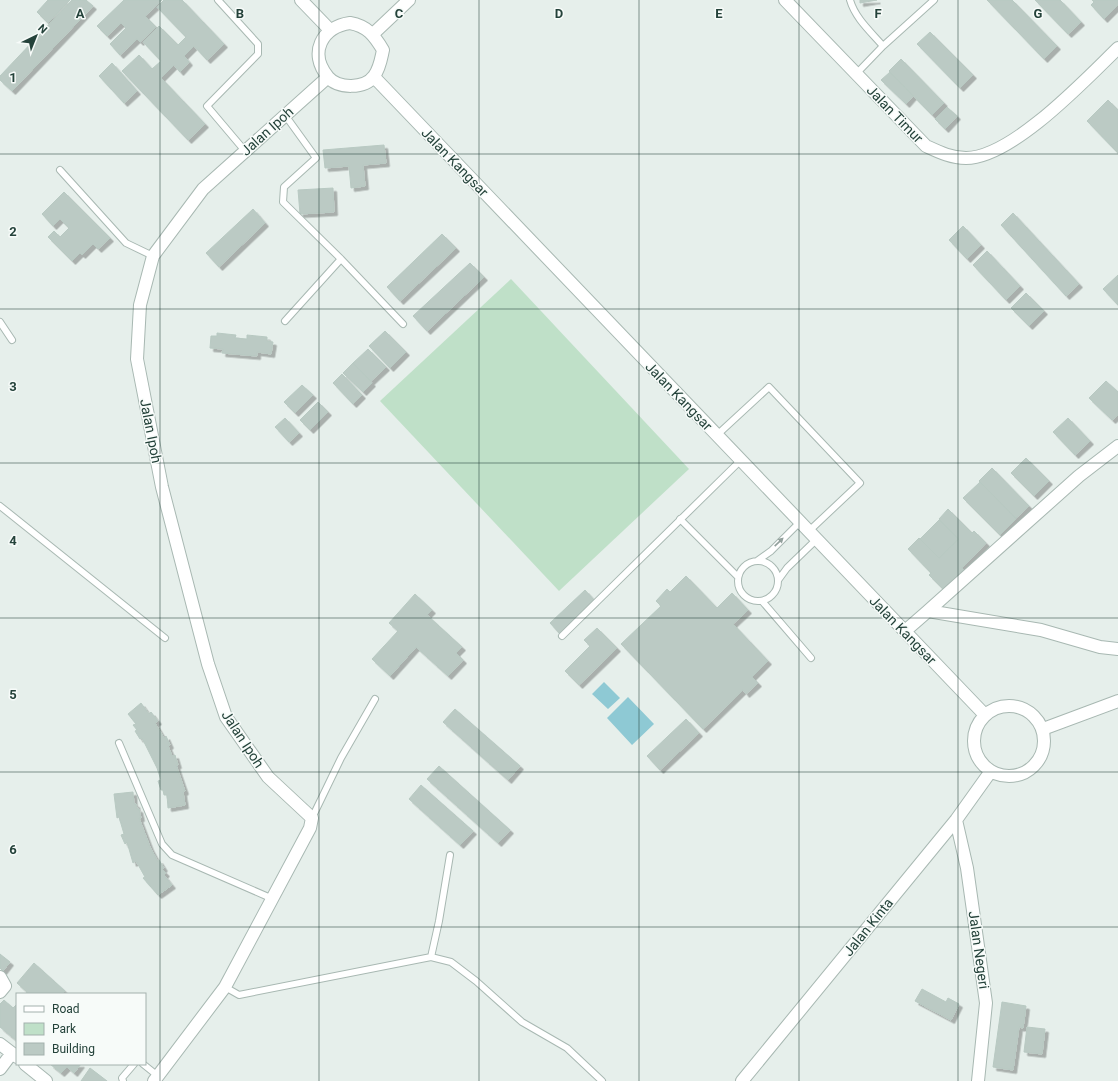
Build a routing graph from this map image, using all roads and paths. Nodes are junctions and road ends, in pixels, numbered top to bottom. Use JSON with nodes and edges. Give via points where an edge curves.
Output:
{"nodes":[{"id":1,"x":218,"y":0,"type":"edge"},
{"id":2,"x":301,"y":0,"type":"edge"},
{"id":3,"x":409,"y":0,"type":"edge"},
{"id":4,"x":785,"y":0,"type":"edge"},
{"id":5,"x":850,"y":0,"type":"edge"},
{"id":6,"x":934,"y":0,"type":"edge"},
{"id":7,"x":330,"y":30,"type":"junction"},
{"id":8,"x":373,"y":34,"type":"junction"},
{"id":9,"x":883,"y":46,"type":"junction"},
{"id":10,"x":1118,"y":48,"type":"edge"},
{"id":11,"x":856,"y":74,"type":"junction"},
{"id":12,"x":328,"y":77,"type":"junction"},
{"id":13,"x":374,"y":77,"type":"junction"},
{"id":14,"x":285,"y":115,"type":"junction"},
{"id":15,"x":245,"y":150,"type":"junction"},
{"id":16,"x":60,"y":170,"type":"dead end"},
{"id":17,"x":153,"y":256,"type":"junction"},
{"id":18,"x":341,"y":258,"type":"junction"},
{"id":19,"x":285,"y":321,"type":"dead end"},
{"id":20,"x":0,"y":322,"type":"edge"},
{"id":21,"x":403,"y":324,"type":"dead end"},
{"id":22,"x":12,"y":340,"type":"dead end"},
{"id":23,"x":717,"y":435,"type":"junction"},
{"id":24,"x":1118,"y":446,"type":"edge"},
{"id":25,"x":740,"y":460,"type":"junction"},
{"id":26,"x":0,"y":506,"type":"edge"},
{"id":27,"x":680,"y":519,"type":"junction"},
{"id":28,"x":808,"y":531,"type":"junction"},
{"id":29,"x":757,"y":560,"type":"junction"},
{"id":30,"x":738,"y":577,"type":"junction"},
{"id":31,"x":779,"y":580,"type":"junction"},
{"id":32,"x":762,"y":601,"type":"junction"},
{"id":33,"x":928,"y":611,"type":"junction"},
{"id":34,"x":905,"y":631,"type":"junction"},
{"id":35,"x":562,"y":636,"type":"dead end"},
{"id":36,"x":165,"y":638,"type":"dead end"},
{"id":37,"x":1118,"y":649,"type":"edge"},
{"id":38,"x":811,"y":658,"type":"dead end"},
{"id":39,"x":376,"y":699,"type":"dead end"},
{"id":40,"x":1118,"y":701,"type":"edge"},
{"id":41,"x":985,"y":715,"type":"junction"},
{"id":42,"x":1043,"y":729,"type":"junction"},
{"id":43,"x":119,"y":743,"type":"dead end"},
{"id":44,"x":991,"y":771,"type":"junction"},
{"id":45,"x":312,"y":818,"type":"junction"},
{"id":46,"x":956,"y":820,"type":"junction"},
{"id":47,"x":450,"y":855,"type":"dead end"},
{"id":48,"x":273,"y":899,"type":"junction"},
{"id":49,"x":431,"y":957,"type":"junction"},
{"id":50,"x":0,"y":977,"type":"edge"},
{"id":51,"x":225,"y":987,"type":"junction"},
{"id":52,"x":0,"y":992,"type":"edge"},
{"id":53,"x":0,"y":1044,"type":"edge"},
{"id":54,"x":15,"y":1055,"type":"edge"},
{"id":55,"x":26,"y":1065,"type":"edge"},
{"id":56,"x":133,"y":1065,"type":"edge"},
{"id":57,"x":144,"y":1065,"type":"edge"},
{"id":58,"x":0,"y":1069,"type":"edge"},
{"id":59,"x":156,"y":1079,"type":"edge"},
{"id":60,"x":46,"y":1081,"type":"edge"},
{"id":61,"x":123,"y":1081,"type":"edge"},
{"id":62,"x":602,"y":1081,"type":"edge"},
{"id":63,"x":742,"y":1081,"type":"edge"},
{"id":64,"x":978,"y":1081,"type":"edge"}],
"edges":[{"from":1,"to":15,"type":"lane","via":[[258,44],[258,54],[207,106]]},
{"from":2,"to":7,"type":"street"},
{"from":3,"to":8,"type":"street"},
{"from":4,"to":11,"type":"street","name":"Jalan Timur"},
{"from":5,"to":9,"type":"lane","via":[[852,8],[863,24]]},
{"from":6,"to":9,"type":"lane"},
{"from":7,"to":8,"type":"street","via":[[350,23],[360,25]]},
{"from":7,"to":12,"type":"street","via":[[322,40],[319,51],[319,61]]},
{"from":8,"to":13,"type":"street","via":[[383,50]]},
{"from":9,"to":11,"type":"lane"},
{"from":10,"to":11,"type":"street","name":"Jalan Timur","via":[[1067,97],[1017,138],[993,151],[967,158],[945,156],[926,146]]},
{"from":12,"to":13,"type":"street","via":[[348,86],[359,85]]},
{"from":12,"to":14,"type":"street","name":"Jalan Ipoh"},
{"from":13,"to":23,"type":"street","name":"Jalan Kangsar"},
{"from":14,"to":15,"type":"street","name":"Jalan Ipoh"},
{"from":14,"to":18,"type":"lane","via":[[316,158],[284,187],[283,202]]},
{"from":15,"to":17,"type":"street","name":"Jalan Ipoh","via":[[203,189]]},
{"from":16,"to":17,"type":"lane","via":[[126,243]]},
{"from":17,"to":45,"type":"street","name":"Jalan Ipoh","via":[[140,305],[137,359],[162,487],[208,664],[226,717],[268,777]]},
{"from":18,"to":19,"type":"lane"},
{"from":18,"to":21,"type":"lane"},
{"from":20,"to":22,"type":"lane"},
{"from":23,"to":25,"type":"street","name":"Jalan Kangsar"},
{"from":23,"to":28,"type":"lane","via":[[770,388],[860,483]]},
{"from":24,"to":33,"type":"street","via":[[1079,476]]},
{"from":25,"to":27,"type":"lane"},
{"from":25,"to":28,"type":"street","name":"Jalan Kangsar"},
{"from":26,"to":36,"type":"lane"},
{"from":27,"to":30,"type":"lane"},
{"from":27,"to":35,"type":"lane"},
{"from":29,"to":28,"type":"lane","one_way":true},
{"from":28,"to":31,"type":"lane"},
{"from":28,"to":34,"type":"street","name":"Jalan Kangsar"},
{"from":29,"to":30,"type":"lane","via":[[744,566]]},
{"from":29,"to":31,"type":"lane","via":[[774,568]]},
{"from":30,"to":32,"type":"lane","via":[[738,587],[744,596],[752,601]]},
{"from":31,"to":32,"type":"lane","via":[[774,594]]},
{"from":32,"to":38,"type":"lane"},
{"from":33,"to":34,"type":"street"},
{"from":33,"to":37,"type":"street","via":[[1041,630],[1100,647]]},
{"from":34,"to":41,"type":"street","name":"Jalan Kangsar"},
{"from":39,"to":45,"type":"lane","via":[[341,758]]},
{"from":40,"to":42,"type":"street"},
{"from":41,"to":42,"type":"street","via":[[995,708],[1017,706],[1028,711]]},
{"from":41,"to":44,"type":"street","via":[[974,734],[974,746],[982,763]]},
{"from":42,"to":44,"type":"street","via":[[1045,741],[1041,757],[1031,769],[1017,776],[1004,776]]},
{"from":43,"to":48,"type":"lane","via":[[162,844],[172,855]]},
{"from":44,"to":46,"type":"street","name":"Jalan Kinta"},
{"from":45,"to":48,"type":"street","via":[[310,828]]},
{"from":46,"to":63,"type":"street","name":"Jalan Kinta"},
{"from":46,"to":64,"type":"street","name":"Jalan Negeri","via":[[967,868],[986,1003]]},
{"from":47,"to":49,"type":"lane"},
{"from":48,"to":51,"type":"street"},
{"from":49,"to":51,"type":"lane","via":[[239,995]]},
{"from":49,"to":62,"type":"lane","via":[[451,962],[522,1022],[567,1048]]},
{"from":50,"to":52,"type":"street","via":[[5,986]]},
{"from":51,"to":59,"type":"street"},
{"from":53,"to":54,"type":"street"},
{"from":54,"to":58,"type":"street"},
{"from":55,"to":60,"type":"street"},
{"from":56,"to":61,"type":"lane","via":[[122,1078]]},
{"from":57,"to":59,"type":"lane"}]}
